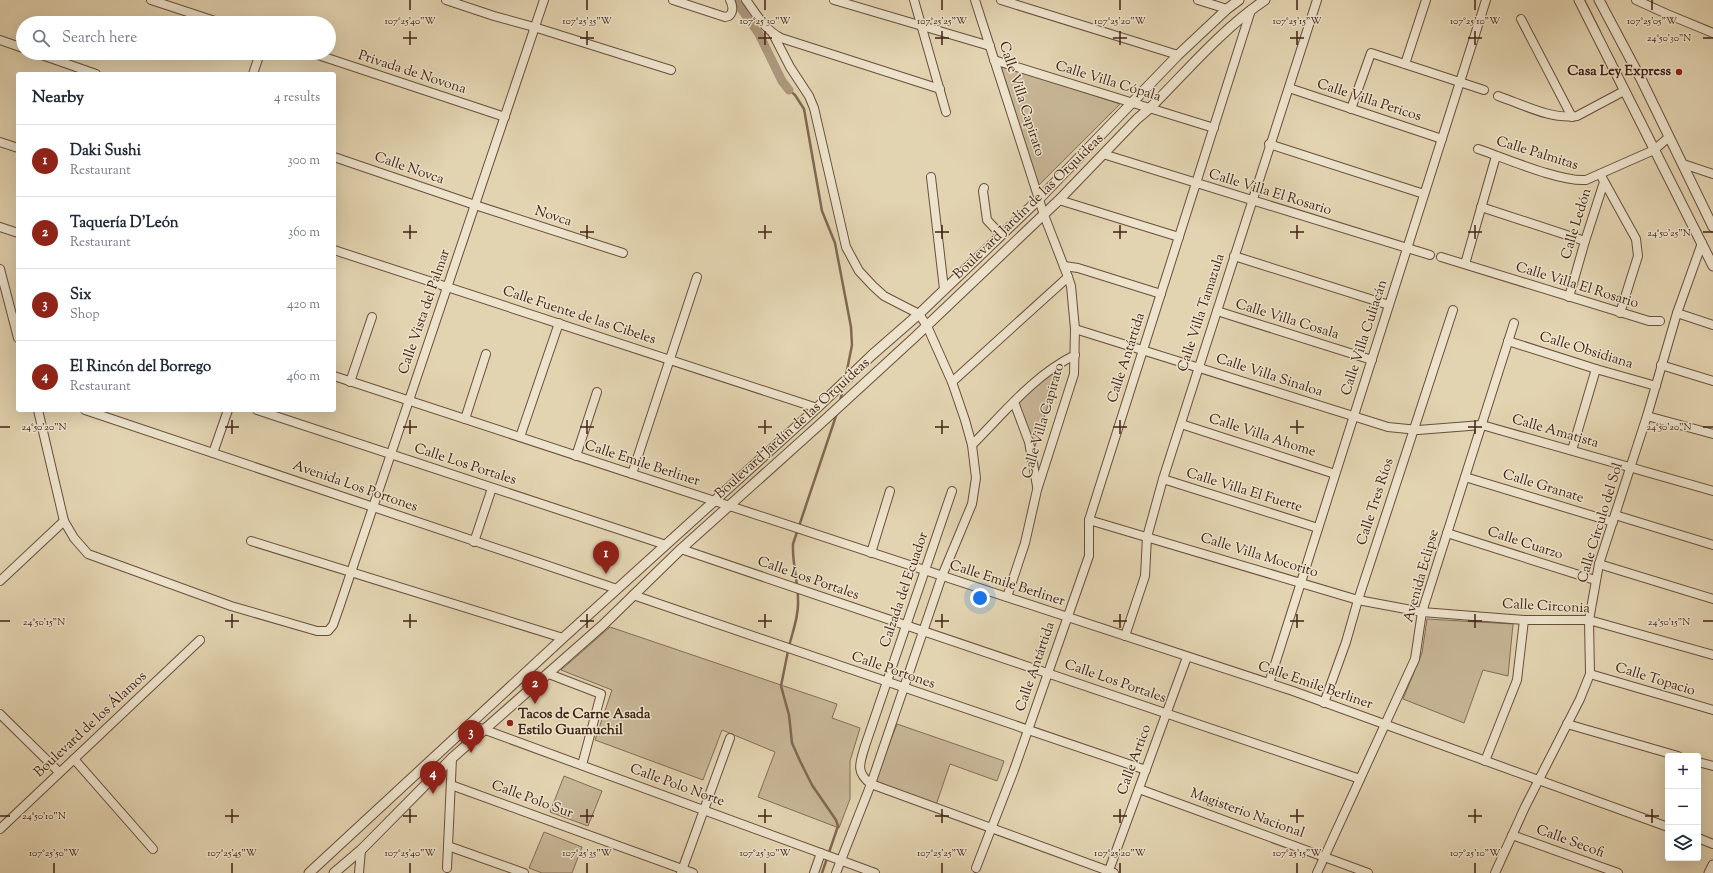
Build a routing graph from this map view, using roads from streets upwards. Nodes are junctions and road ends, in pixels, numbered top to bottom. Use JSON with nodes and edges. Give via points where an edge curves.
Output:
{"nodes":[{"id":1,"x":151,"y":0,"type":"edge"},
{"id":2,"x":446,"y":0,"type":"edge"},
{"id":3,"x":544,"y":0,"type":"edge"},
{"id":4,"x":673,"y":0,"type":"edge"},
{"id":5,"x":746,"y":0,"type":"edge"},
{"id":6,"x":834,"y":0,"type":"edge"},
{"id":7,"x":914,"y":0,"type":"edge"},
{"id":8,"x":975,"y":0,"type":"edge"},
{"id":9,"x":1001,"y":0,"type":"edge"},
{"id":10,"x":1198,"y":0,"type":"edge"},
{"id":11,"x":1239,"y":0,"type":"edge"},
{"id":12,"x":1265,"y":0,"type":"edge"},
{"id":13,"x":1317,"y":0,"type":"edge"},
{"id":14,"x":1426,"y":0,"type":"edge"},
{"id":15,"x":1486,"y":0,"type":"edge"},
{"id":16,"x":1579,"y":0,"type":"edge"},
{"id":17,"x":1599,"y":0,"type":"edge"},
{"id":18,"x":1636,"y":0,"type":"edge"},
{"id":19,"x":732,"y":3,"type":"edge"},
{"id":20,"x":1227,"y":9,"type":"junction"},
{"id":21,"x":1251,"y":10,"type":"junction"},
{"id":22,"x":200,"y":16,"type":"edge"},
{"id":23,"x":1521,"y":19,"type":"dead end"},
{"id":24,"x":534,"y":27,"type":"junction"},
{"id":25,"x":922,"y":27,"type":"junction"},
{"id":26,"x":1713,"y":32,"type":"edge"},
{"id":27,"x":773,"y":34,"type":"junction"},
{"id":28,"x":0,"y":40,"type":"edge"},
{"id":29,"x":16,"y":46,"type":"edge"},
{"id":30,"x":990,"y":46,"type":"junction"},
{"id":31,"x":1178,"y":55,"type":"junction"},
{"id":32,"x":56,"y":60,"type":"edge"},
{"id":33,"x":258,"y":60,"type":"edge"},
{"id":34,"x":333,"y":60,"type":"edge"},
{"id":35,"x":994,"y":60,"type":"junction"},
{"id":36,"x":1405,"y":64,"type":"junction"},
{"id":37,"x":671,"y":70,"type":"dead end"},
{"id":38,"x":90,"y":72,"type":"edge"},
{"id":39,"x":254,"y":72,"type":"edge"},
{"id":40,"x":1460,"y":83,"type":"junction"},
{"id":41,"x":1289,"y":88,"type":"junction"},
{"id":42,"x":940,"y":89,"type":"junction"},
{"id":43,"x":1484,"y":90,"type":"dead end"},
{"id":44,"x":1624,"y":91,"type":"junction"},
{"id":45,"x":1498,"y":96,"type":"dead end"},
{"id":46,"x":1132,"y":103,"type":"junction"},
{"id":47,"x":1150,"y":108,"type":"junction"},
{"id":48,"x":1351,"y":109,"type":"junction"},
{"id":49,"x":946,"y":112,"type":"dead end"},
{"id":50,"x":1572,"y":117,"type":"junction"},
{"id":51,"x":504,"y":118,"type":"junction"},
{"id":52,"x":1214,"y":128,"type":"junction"},
{"id":53,"x":1442,"y":139,"type":"junction"},
{"id":54,"x":1668,"y":139,"type":"junction"},
{"id":55,"x":0,"y":142,"type":"edge"},
{"id":56,"x":1269,"y":144,"type":"junction"},
{"id":57,"x":16,"y":147,"type":"edge"},
{"id":58,"x":1655,"y":148,"type":"junction"},
{"id":59,"x":1478,"y":149,"type":"dead end"},
{"id":60,"x":1103,"y":154,"type":"junction"},
{"id":61,"x":1496,"y":156,"type":"junction"},
{"id":62,"x":336,"y":158,"type":"edge"},
{"id":63,"x":1683,"y":164,"type":"junction"},
{"id":64,"x":1600,"y":174,"type":"junction"},
{"id":65,"x":1713,"y":174,"type":"edge"},
{"id":66,"x":931,"y":177,"type":"dead end"},
{"id":67,"x":1604,"y":182,"type":"junction"},
{"id":68,"x":1196,"y":184,"type":"junction"},
{"id":69,"x":984,"y":188,"type":"dead end"},
{"id":70,"x":1424,"y":194,"type":"junction"},
{"id":71,"x":1039,"y":199,"type":"junction"},
{"id":72,"x":1059,"y":200,"type":"junction"},
{"id":73,"x":1251,"y":201,"type":"junction"},
{"id":74,"x":475,"y":205,"type":"junction"},
{"id":75,"x":1481,"y":207,"type":"junction"},
{"id":76,"x":1044,"y":215,"type":"junction"},
{"id":77,"x":0,"y":227,"type":"edge"},
{"id":78,"x":1713,"y":227,"type":"edge"},
{"id":79,"x":16,"y":231,"type":"edge"},
{"id":80,"x":1001,"y":235,"type":"junction"},
{"id":81,"x":1179,"y":237,"type":"junction"},
{"id":82,"x":1585,"y":241,"type":"junction"},
{"id":83,"x":1702,"y":243,"type":"junction"},
{"id":84,"x":1407,"y":248,"type":"junction"},
{"id":85,"x":336,"y":251,"type":"edge"},
{"id":86,"x":623,"y":253,"type":"dead end"},
{"id":87,"x":1430,"y":255,"type":"dead end"},
{"id":88,"x":1234,"y":256,"type":"junction"},
{"id":89,"x":1441,"y":257,"type":"dead end"},
{"id":90,"x":1465,"y":264,"type":"junction"},
{"id":91,"x":1064,"y":266,"type":"junction"},
{"id":92,"x":1713,"y":266,"type":"edge"},
{"id":93,"x":0,"y":269,"type":"edge"},
{"id":94,"x":696,"y":277,"type":"dead end"},
{"id":95,"x":1068,"y":277,"type":"junction"},
{"id":96,"x":447,"y":287,"type":"junction"},
{"id":97,"x":944,"y":289,"type":"junction"},
{"id":98,"x":1161,"y":294,"type":"junction"},
{"id":99,"x":1569,"y":297,"type":"junction"},
{"id":100,"x":1389,"y":306,"type":"junction"},
{"id":101,"x":1453,"y":310,"type":"dead end"},
{"id":102,"x":1217,"y":312,"type":"junction"},
{"id":103,"x":1620,"y":313,"type":"junction"},
{"id":104,"x":1677,"y":313,"type":"junction"},
{"id":105,"x":919,"y":314,"type":"junction"},
{"id":106,"x":372,"y":317,"type":"dead end"},
{"id":107,"x":1660,"y":321,"type":"dead end"},
{"id":108,"x":559,"y":323,"type":"junction"},
{"id":109,"x":1514,"y":323,"type":"dead end"},
{"id":110,"x":1713,"y":325,"type":"edge"},
{"id":111,"x":927,"y":326,"type":"junction"},
{"id":112,"x":1075,"y":329,"type":"junction"},
{"id":113,"x":16,"y":330,"type":"edge"},
{"id":114,"x":1508,"y":342,"type":"junction"},
{"id":115,"x":1142,"y":350,"type":"junction"},
{"id":116,"x":486,"y":354,"type":"dead end"},
{"id":117,"x":1075,"y":356,"type":"junction"},
{"id":118,"x":670,"y":359,"type":"junction"},
{"id":119,"x":1372,"y":360,"type":"junction"},
{"id":120,"x":1661,"y":365,"type":"junction"},
{"id":121,"x":1199,"y":368,"type":"junction"},
{"id":122,"x":1596,"y":369,"type":"junction"},
{"id":123,"x":336,"y":377,"type":"edge"},
{"id":124,"x":1713,"y":381,"type":"edge"},
{"id":125,"x":350,"y":382,"type":"junction"},
{"id":126,"x":952,"y":382,"type":"junction"},
{"id":127,"x":1656,"y":386,"type":"junction"},
{"id":128,"x":597,"y":392,"type":"dead end"},
{"id":129,"x":409,"y":401,"type":"junction"},
{"id":130,"x":1014,"y":402,"type":"junction"},
{"id":131,"x":817,"y":408,"type":"junction"},
{"id":132,"x":38,"y":412,"type":"edge"},
{"id":133,"x":91,"y":412,"type":"edge"},
{"id":134,"x":227,"y":412,"type":"edge"},
{"id":135,"x":263,"y":412,"type":"edge"},
{"id":136,"x":1354,"y":416,"type":"junction"},
{"id":137,"x":1647,"y":416,"type":"junction"},
{"id":138,"x":465,"y":419,"type":"junction"},
{"id":139,"x":1181,"y":424,"type":"junction"},
{"id":140,"x":1482,"y":425,"type":"junction"},
{"id":141,"x":1413,"y":430,"type":"junction"},
{"id":142,"x":1713,"y":434,"type":"edge"},
{"id":143,"x":520,"y":437,"type":"junction"},
{"id":144,"x":972,"y":445,"type":"junction"},
{"id":145,"x":1572,"y":450,"type":"junction"},
{"id":146,"x":213,"y":453,"type":"junction"},
{"id":147,"x":391,"y":454,"type":"junction"},
{"id":148,"x":576,"y":456,"type":"junction"},
{"id":149,"x":1631,"y":467,"type":"junction"},
{"id":150,"x":632,"y":474,"type":"junction"},
{"id":151,"x":1335,"y":474,"type":"junction"},
{"id":152,"x":1465,"y":477,"type":"junction"},
{"id":153,"x":1163,"y":479,"type":"junction"},
{"id":154,"x":492,"y":488,"type":"junction"},
{"id":155,"x":1037,"y":490,"type":"junction"},
{"id":156,"x":890,"y":491,"type":"dead end"},
{"id":157,"x":952,"y":491,"type":"dead end"},
{"id":158,"x":1713,"y":491,"type":"edge"},
{"id":159,"x":714,"y":501,"type":"junction"},
{"id":160,"x":728,"y":505,"type":"junction"},
{"id":161,"x":373,"y":507,"type":"junction"},
{"id":162,"x":1614,"y":519,"type":"junction"},
{"id":163,"x":1089,"y":520,"type":"junction"},
{"id":164,"x":64,"y":521,"type":"junction"},
{"id":165,"x":1318,"y":528,"type":"junction"},
{"id":166,"x":1447,"y":533,"type":"junction"},
{"id":167,"x":1147,"y":537,"type":"junction"},
{"id":168,"x":251,"y":541,"type":"dead end"},
{"id":169,"x":474,"y":542,"type":"junction"},
{"id":170,"x":1713,"y":544,"type":"edge"},
{"id":171,"x":666,"y":545,"type":"junction"},
{"id":172,"x":681,"y":550,"type":"junction"},
{"id":173,"x":871,"y":553,"type":"junction"},
{"id":174,"x":1599,"y":564,"type":"junction"},
{"id":175,"x":925,"y":570,"type":"junction"},
{"id":176,"x":351,"y":572,"type":"junction"},
{"id":177,"x":942,"y":576,"type":"junction"},
{"id":178,"x":1595,"y":580,"type":"junction"},
{"id":179,"x":0,"y":582,"type":"edge"},
{"id":180,"x":1301,"y":582,"type":"junction"},
{"id":181,"x":617,"y":589,"type":"junction"},
{"id":182,"x":633,"y":595,"type":"junction"},
{"id":183,"x":1007,"y":597,"type":"junction"},
{"id":184,"x":1713,"y":599,"type":"edge"},
{"id":185,"x":1358,"y":600,"type":"junction"},
{"id":186,"x":1422,"y":612,"type":"junction"},
{"id":187,"x":1067,"y":617,"type":"junction"},
{"id":188,"x":1524,"y":620,"type":"junction"},
{"id":189,"x":1589,"y":620,"type":"junction"},
{"id":190,"x":906,"y":625,"type":"junction"},
{"id":191,"x":924,"y":631,"type":"junction"},
{"id":192,"x":1125,"y":636,"type":"junction"},
{"id":193,"x":564,"y":638,"type":"junction"},
{"id":194,"x":200,"y":640,"type":"dead end"},
{"id":195,"x":1713,"y":655,"type":"edge"},
{"id":196,"x":1187,"y":656,"type":"junction"},
{"id":197,"x":1048,"y":673,"type":"junction"},
{"id":198,"x":549,"y":674,"type":"junction"},
{"id":199,"x":1590,"y":674,"type":"junction"},
{"id":200,"x":886,"y":683,"type":"junction"},
{"id":201,"x":1269,"y":683,"type":"junction"},
{"id":202,"x":904,"y":689,"type":"junction"},
{"id":203,"x":1324,"y":703,"type":"junction"},
{"id":204,"x":1713,"y":710,"type":"edge"},
{"id":205,"x":1166,"y":713,"type":"junction"},
{"id":206,"x":0,"y":714,"type":"edge"},
{"id":207,"x":469,"y":724,"type":"junction"},
{"id":208,"x":1567,"y":724,"type":"junction"},
{"id":209,"x":1385,"y":725,"type":"junction"},
{"id":210,"x":486,"y":730,"type":"junction"},
{"id":211,"x":1027,"y":731,"type":"junction"},
{"id":212,"x":730,"y":738,"type":"dead end"},
{"id":213,"x":1668,"y":753,"type":"edge"},
{"id":214,"x":452,"y":758,"type":"junction"},
{"id":215,"x":74,"y":760,"type":"junction"},
{"id":216,"x":1485,"y":761,"type":"junction"},
{"id":217,"x":1701,"y":763,"type":"edge"},
{"id":218,"x":582,"y":765,"type":"junction"},
{"id":219,"x":1713,"y":766,"type":"edge"},
{"id":220,"x":1146,"y":770,"type":"junction"},
{"id":221,"x":59,"y":772,"type":"junction"},
{"id":222,"x":1360,"y":778,"type":"junction"},
{"id":223,"x":1538,"y":780,"type":"junction"},
{"id":224,"x":871,"y":784,"type":"junction"},
{"id":225,"x":451,"y":785,"type":"junction"},
{"id":226,"x":1139,"y":789,"type":"junction"},
{"id":227,"x":704,"y":810,"type":"junction"},
{"id":228,"x":1665,"y":826,"type":"edge"},
{"id":229,"x":0,"y":828,"type":"edge"},
{"id":230,"x":992,"y":828,"type":"junction"},
{"id":231,"x":1512,"y":835,"type":"junction"},
{"id":232,"x":1701,"y":839,"type":"edge"},
{"id":233,"x":1713,"y":844,"type":"edge"},
{"id":234,"x":448,"y":846,"type":"junction"},
{"id":235,"x":153,"y":849,"type":"dead end"},
{"id":236,"x":361,"y":850,"type":"junction"},
{"id":237,"x":821,"y":853,"type":"junction"},
{"id":238,"x":1324,"y":857,"type":"junction"},
{"id":239,"x":840,"y":860,"type":"junction"},
{"id":240,"x":1713,"y":865,"type":"edge"},
{"id":241,"x":447,"y":868,"type":"dead end"},
{"id":242,"x":976,"y":868,"type":"dead end"},
{"id":243,"x":682,"y":871,"type":"edge"},
{"id":244,"x":1110,"y":872,"type":"edge"},
{"id":245,"x":309,"y":873,"type":"edge"},
{"id":246,"x":334,"y":873,"type":"edge"},
{"id":247,"x":359,"y":873,"type":"edge"},
{"id":248,"x":524,"y":873,"type":"edge"},
{"id":249,"x":694,"y":873,"type":"edge"},
{"id":250,"x":814,"y":873,"type":"edge"},
{"id":251,"x":836,"y":873,"type":"edge"},
{"id":252,"x":875,"y":873,"type":"edge"},
{"id":253,"x":1317,"y":873,"type":"edge"},
{"id":254,"x":1368,"y":873,"type":"edge"},
{"id":255,"x":1495,"y":873,"type":"edge"},
{"id":256,"x":1618,"y":873,"type":"edge"},
{"id":257,"x":1709,"y":873,"type":"edge"}],
"edges":[{"from":1,"to":22,"type":"street"},
{"from":2,"to":24,"type":"street"},
{"from":3,"to":24,"type":"street","name":"Calle Vista del Palmar"},
{"from":4,"to":19,"type":"street","via":[[725,17],[732,13]]},
{"from":5,"to":27,"type":"street","via":[[764,26]]},
{"from":6,"to":25,"type":"street"},
{"from":7,"to":25,"type":"street"},
{"from":8,"to":30,"type":"street","name":"Calle Villa Capirato"},
{"from":9,"to":31,"type":"street"},
{"from":10,"to":20,"type":"street"},
{"from":11,"to":20,"type":"street","name":"Boulevard Jardín de las Orquídeas"},
{"from":12,"to":21,"type":"street","name":"Boulevard Jardín de las Orquídeas"},
{"from":13,"to":41,"type":"street","name":"Calle Villa Tamazula"},
{"from":14,"to":36,"type":"street"},
{"from":15,"to":40,"type":"street","name":"Calle Villa Culiacán"},
{"from":16,"to":44,"type":"street"},
{"from":17,"to":54,"type":"street"},
{"from":18,"to":26,"type":"street"},
{"from":20,"to":31,"type":"street","name":"Boulevard Jardín de las Orquídeas"},
{"from":21,"to":47,"type":"street","name":"Boulevard Jardín de las Orquídeas"},
{"from":21,"to":52,"type":"street","name":"Calle Antártida"},
{"from":23,"to":50,"type":"street"},
{"from":24,"to":37,"type":"street"},
{"from":24,"to":51,"type":"street","name":"Calle Vista del Palmar"},
{"from":25,"to":30,"type":"street"},
{"from":25,"to":42,"type":"street"},
{"from":27,"to":42,"type":"street"},
{"from":27,"to":105,"type":"street","via":[[814,108],[844,241],[850,256],[859,271],[884,296]]},
{"from":28,"to":29,"type":"street"},
{"from":30,"to":35,"type":"street","name":"Calle Villa Capirato"},
{"from":31,"to":46,"type":"street","name":"Boulevard Jardín de las Orquídeas"},
{"from":32,"to":38,"type":"street"},
{"from":33,"to":39,"type":"street"},
{"from":34,"to":51,"type":"street","name":"Privada de Novona"},
{"from":35,"to":46,"type":"street","name":"Calle Villa Cópala"},
{"from":35,"to":71,"type":"street","name":"Calle Villa Capirato"},
{"from":36,"to":40,"type":"street"},
{"from":36,"to":48,"type":"street","via":[[1371,53]]},
{"from":40,"to":43,"type":"street"},
{"from":40,"to":53,"type":"street","name":"Calle Villa Culiacán"},
{"from":41,"to":48,"type":"street","name":"Calle Villa Pericos"},
{"from":41,"to":56,"type":"street","name":"Calle Villa Tamazula"},
{"from":42,"to":49,"type":"street"},
{"from":44,"to":50,"type":"street"},
{"from":44,"to":58,"type":"street"},
{"from":45,"to":50,"type":"street","via":[[1547,113]]},
{"from":46,"to":47,"type":"street","name":"Calle Villa Cópala"},
{"from":46,"to":71,"type":"street","name":"Boulevard Jardín de las Orquídeas"},
{"from":47,"to":52,"type":"street","name":"Calle Villa Cópala"},
{"from":47,"to":60,"type":"street","name":"Boulevard Jardín de las Orquídeas"},
{"from":48,"to":53,"type":"street","name":"Calle Villa Pericos"},
{"from":51,"to":74,"type":"street","name":"Calle Vista del Palmar"},
{"from":52,"to":68,"type":"street","name":"Calle Antártida"},
{"from":53,"to":70,"type":"street","name":"Calle Villa Culiacán"},
{"from":54,"to":58,"type":"street","name":"Calle Palmitas"},
{"from":54,"to":63,"type":"street"},
{"from":55,"to":57,"type":"street"},
{"from":56,"to":70,"type":"street"},
{"from":56,"to":73,"type":"street","name":"Calle Villa Tamazula"},
{"from":58,"to":64,"type":"street","name":"Calle Palmitas"},
{"from":58,"to":83,"type":"street"},
{"from":59,"to":61,"type":"street","name":"Calle Palmitas"},
{"from":60,"to":68,"type":"street","name":"Calle Villa El Rosario"},
{"from":60,"to":72,"type":"street","name":"Boulevard Jardín de las Orquídeas"},
{"from":61,"to":64,"type":"street","name":"Calle Palmitas","via":[[1574,180],[1586,180]]},
{"from":61,"to":75,"type":"street"},
{"from":62,"to":74,"type":"street","name":"Calle Novca"},
{"from":63,"to":65,"type":"street"},
{"from":63,"to":78,"type":"street"},
{"from":64,"to":67,"type":"street"},
{"from":66,"to":97,"type":"street"},
{"from":67,"to":82,"type":"street","name":"Calle Ledón"},
{"from":67,"to":103,"type":"street","via":[[1636,239],[1638,248],[1638,256]]},
{"from":68,"to":73,"type":"street","name":"Calle Villa El Rosario"},
{"from":68,"to":81,"type":"street","name":"Calle Antártida"},
{"from":69,"to":80,"type":"street","via":[[988,220]]},
{"from":70,"to":84,"type":"street","name":"Calle Villa Culiacán"},
{"from":71,"to":76,"type":"street","name":"Calle Villa Capirato"},
{"from":71,"to":80,"type":"street","name":"Boulevard Jardín de las Orquídeas"},
{"from":72,"to":76,"type":"street","name":"Boulevard Jardín de las Orquídeas"},
{"from":72,"to":81,"type":"street"},
{"from":73,"to":84,"type":"street","name":"Calle Villa El Rosario"},
{"from":73,"to":88,"type":"street","name":"Calle Villa Tamazula"},
{"from":74,"to":86,"type":"street","name":"Novca"},
{"from":74,"to":96,"type":"street","name":"Calle Vista del Palmar"},
{"from":75,"to":82,"type":"street"},
{"from":75,"to":90,"type":"street"},
{"from":76,"to":91,"type":"street","name":"Calle Villa Capirato"},
{"from":76,"to":111,"type":"street","name":"Boulevard Jardín de las Orquídeas"},
{"from":77,"to":79,"type":"street"},
{"from":80,"to":97,"type":"street","name":"Boulevard Jardín de las Orquídeas"},
{"from":81,"to":98,"type":"street","name":"Calle Antártida"},
{"from":82,"to":99,"type":"street","name":"Calle Ledón"},
{"from":83,"to":92,"type":"street"},
{"from":83,"to":104,"type":"street","name":"Calle Círculo del Sol"},
{"from":84,"to":87,"type":"street","name":"Calle Villa El Rosario"},
{"from":84,"to":100,"type":"street","name":"Calle Villa Culiacán"},
{"from":85,"to":96,"type":"street","name":"Calle Fuente de las Cibeles"},
{"from":88,"to":100,"type":"street"},
{"from":88,"to":102,"type":"street","name":"Calle Villa Tamazula"},
{"from":89,"to":90,"type":"street","name":"Calle Villa El Rosario"},
{"from":90,"to":99,"type":"street","name":"Calle Villa El Rosario"},
{"from":91,"to":95,"type":"street","name":"Calle Villa Capirato"},
{"from":91,"to":98,"type":"street"},
{"from":93,"to":113,"type":"street"},
{"from":94,"to":118,"type":"street"},
{"from":95,"to":112,"type":"street","name":"Calle Villa Capirato"},
{"from":95,"to":126,"type":"street"},
{"from":96,"to":108,"type":"street","name":"Calle Fuente de las Cibeles"},
{"from":96,"to":129,"type":"street","name":"Calle Vista del Palmar"},
{"from":97,"to":105,"type":"street","name":"Boulevard Jardín de las Orquídeas"},
{"from":98,"to":115,"type":"street","name":"Calle Antártida"},
{"from":99,"to":103,"type":"street","name":"Calle Villa El Rosario"},
{"from":100,"to":119,"type":"street","name":"Calle Villa Culiacán"},
{"from":101,"to":141,"type":"street","name":"Calle Tres Ríos"},
{"from":102,"to":119,"type":"street","name":"Calle Villa Cosala"},
{"from":102,"to":121,"type":"street","name":"Calle Villa Tamazula"},
{"from":103,"to":107,"type":"street","name":"Calle Villa El Rosario","via":[[1649,321]]},
{"from":104,"to":110,"type":"street"},
{"from":104,"to":120,"type":"street","name":"Calle Círculo del Sol"},
{"from":105,"to":111,"type":"street"},
{"from":105,"to":131,"type":"street","name":"Boulevard Jardín de las Orquídeas"},
{"from":106,"to":125,"type":"street"},
{"from":108,"to":118,"type":"street","name":"Calle Fuente de las Cibeles"},
{"from":108,"to":143,"type":"street"},
{"from":109,"to":114,"type":"street","name":"Avenida Eclipse"},
{"from":111,"to":126,"type":"street"},
{"from":111,"to":160,"type":"street","name":"Boulevard Jardín de las Orquídeas"},
{"from":112,"to":115,"type":"street","name":"Calle Villa Sinaloa"},
{"from":112,"to":117,"type":"street","name":"Calle Villa Capirato"},
{"from":114,"to":122,"type":"street","name":"Calle Obsidiana"},
{"from":114,"to":140,"type":"street","name":"Avenida Eclipse"},
{"from":115,"to":121,"type":"street","name":"Calle Villa Sinaloa"},
{"from":115,"to":163,"type":"street","name":"Calle Antártida"},
{"from":116,"to":138,"type":"street"},
{"from":117,"to":130,"type":"street","via":[[1042,376]]},
{"from":117,"to":155,"type":"street","name":"Calle Villa Capirato","via":[[1074,374]]},
{"from":118,"to":131,"type":"street","name":"Calle Fuente de las Cibeles"},
{"from":118,"to":150,"type":"street"},
{"from":119,"to":136,"type":"street","name":"Calle Villa Culiacán"},
{"from":120,"to":124,"type":"street"},
{"from":120,"to":127,"type":"street","name":"Calle Círculo del Sol"},
{"from":121,"to":136,"type":"street","name":"Calle Villa Sinaloa"},
{"from":121,"to":139,"type":"street","name":"Calle Villa Tamazula"},
{"from":122,"to":127,"type":"street","name":"Calle Obsidiana"},
{"from":122,"to":145,"type":"street"},
{"from":123,"to":125,"type":"street","name":"Calle Emile Berliner"},
{"from":125,"to":129,"type":"street","name":"Calle Emile Berliner"},
{"from":126,"to":144,"type":"street"},
{"from":127,"to":137,"type":"street","name":"Calle Círculo del Sol"},
{"from":128,"to":148,"type":"street"},
{"from":129,"to":138,"type":"street","name":"Calle Emile Berliner"},
{"from":129,"to":147,"type":"street","name":"Calle Vista del Palmar"},
{"from":130,"to":144,"type":"street"},
{"from":130,"to":155,"type":"street","via":[[1029,442]]},
{"from":131,"to":159,"type":"street","name":"Boulevard Jardín de las Orquídeas"},
{"from":132,"to":164,"type":"street"},
{"from":133,"to":146,"type":"street","name":"Avenida Los Portones"},
{"from":134,"to":146,"type":"street"},
{"from":135,"to":147,"type":"street","name":"Calle Los Portales"},
{"from":136,"to":141,"type":"street","name":"Calle Villa Sinaloa","via":[[1388,427]]},
{"from":136,"to":151,"type":"street","name":"Calle Villa Culiacán"},
{"from":137,"to":142,"type":"street"},
{"from":137,"to":149,"type":"street","name":"Calle Círculo del Sol"},
{"from":138,"to":143,"type":"street","name":"Calle Emile Berliner"},
{"from":139,"to":151,"type":"street","name":"Calle Villa Ahome"},
{"from":139,"to":153,"type":"street","name":"Calle Villa Tamazula"},
{"from":140,"to":141,"type":"street","name":"Calle Villa Sinaloa"},
{"from":140,"to":145,"type":"street","name":"Calle Amatista"},
{"from":140,"to":152,"type":"street","name":"Avenida Eclipse"},
{"from":141,"to":185,"type":"street","name":"Calle Tres Ríos"},
{"from":143,"to":148,"type":"street","name":"Calle Emile Berliner"},
{"from":144,"to":177,"type":"street","via":[[976,478],[972,504]]},
{"from":145,"to":149,"type":"street","name":"Calle Amatista"},
{"from":146,"to":161,"type":"street","name":"Avenida Los Portones"},
{"from":147,"to":154,"type":"street","name":"Calle Los Portales"},
{"from":147,"to":161,"type":"street","name":"Calle Vista del Palmar"},
{"from":148,"to":150,"type":"street","name":"Calle Emile Berliner"},
{"from":149,"to":158,"type":"street","name":"Calle Amatista"},
{"from":149,"to":162,"type":"street","name":"Calle Círculo del Sol"},
{"from":150,"to":159,"type":"street","name":"Calle Emile Berliner"},
{"from":151,"to":165,"type":"street","name":"Calle Villa Culiacán"},
{"from":152,"to":162,"type":"street","name":"Calle Granate"},
{"from":152,"to":166,"type":"street","name":"Avenida Eclipse"},
{"from":153,"to":165,"type":"street","name":"Calle Villa El Fuerte"},
{"from":153,"to":167,"type":"street","name":"Calle Villa Tamazula"},
{"from":154,"to":169,"type":"street"},
{"from":154,"to":171,"type":"street","name":"Calle Los Portales"},
{"from":155,"to":183,"type":"street","name":"Calle Villa Capirato","via":[[1025,543]]},
{"from":156,"to":173,"type":"street"},
{"from":157,"to":175,"type":"street","name":"Calzada del Ecuador"},
{"from":159,"to":160,"type":"street","name":"Calle Emile Berliner"},
{"from":159,"to":171,"type":"street","name":"Boulevard Jardín de las Orquídeas"},
{"from":160,"to":172,"type":"street","name":"Boulevard Jardín de las Orquídeas"},
{"from":160,"to":173,"type":"street","name":"Calle Emile Berliner"},
{"from":161,"to":169,"type":"street","name":"Avenida Los Portones"},
{"from":161,"to":176,"type":"street","name":"Calle Vista del Palmar"},
{"from":162,"to":170,"type":"street","name":"Calle Granate"},
{"from":162,"to":174,"type":"street","name":"Calle Círculo del Sol"},
{"from":163,"to":167,"type":"street","name":"Calle Villa Mocorito"},
{"from":163,"to":187,"type":"street","name":"Calle Antártida","via":[[1089,556]]},
{"from":164,"to":176,"type":"street","name":"Calle Vista del Palmar","via":[[88,554],[231,606],[317,631],[328,631],[333,625]]},
{"from":164,"to":179,"type":"street"},
{"from":165,"to":180,"type":"street","name":"Calle Villa Culiacán"},
{"from":166,"to":178,"type":"street","name":"Calle Cuarzo"},
{"from":166,"to":186,"type":"street","name":"Avenida Eclipse"},
{"from":167,"to":180,"type":"street","name":"Calle Villa Mocorito"},
{"from":167,"to":192,"type":"street","name":"Calle Villa Tamazula","via":[[1145,576]]},
{"from":168,"to":176,"type":"street"},
{"from":169,"to":181,"type":"street","name":"Avenida Los Portones"},
{"from":171,"to":181,"type":"street","name":"Boulevard Jardín de las Orquídeas"},
{"from":172,"to":182,"type":"street","name":"Boulevard Jardín de las Orquídeas"},
{"from":172,"to":190,"type":"street","name":"Calle Los Portales"},
{"from":173,"to":175,"type":"street","name":"Calle Emile Berliner"},
{"from":174,"to":178,"type":"street","name":"Calle Círculo del Sol"},
{"from":174,"to":184,"type":"street"},
{"from":175,"to":177,"type":"street","name":"Calle Emile Berliner"},
{"from":175,"to":190,"type":"street","name":"Calzada del Ecuador"},
{"from":176,"to":193,"type":"street"},
{"from":177,"to":183,"type":"street","name":"Calle Emile Berliner"},
{"from":177,"to":191,"type":"street"},
{"from":178,"to":189,"type":"street","name":"Calle Círculo del Sol"},
{"from":180,"to":185,"type":"street","name":"Calle Villa Mocorito"},
{"from":180,"to":201,"type":"street","name":"Calle Villa Culiacán"},
{"from":181,"to":193,"type":"street","name":"Boulevard Jardín de las Orquídeas"},
{"from":182,"to":198,"type":"street","name":"Boulevard Jardín de las Orquídeas"},
{"from":182,"to":200,"type":"street","name":"Calle Portones"},
{"from":183,"to":187,"type":"street","name":"Calle Emile Berliner"},
{"from":185,"to":186,"type":"street","name":"Calle Villa Mocorito"},
{"from":185,"to":203,"type":"street","name":"Calle Tres Ríos"},
{"from":186,"to":188,"type":"street","name":"Calle Circonia"},
{"from":186,"to":209,"type":"street","name":"Avenida Eclipse","via":[[1415,660]]},
{"from":187,"to":192,"type":"street","name":"Calle Emile Berliner"},
{"from":187,"to":197,"type":"street","name":"Calle Antártida"},
{"from":188,"to":189,"type":"street","name":"Calle Circonia"},
{"from":188,"to":216,"type":"street","via":[[1517,680]]},
{"from":189,"to":195,"type":"street","name":"Calle Circonia"},
{"from":189,"to":199,"type":"street","name":"Calle Círculo del Sol"},
{"from":190,"to":191,"type":"street","name":"Calle Los Portales"},
{"from":190,"to":200,"type":"street","name":"Calzada del Ecuador"},
{"from":191,"to":197,"type":"street","name":"Calle Los Portales"},
{"from":191,"to":202,"type":"street"},
{"from":192,"to":196,"type":"street","name":"Calle Emile Berliner"},
{"from":193,"to":207,"type":"street","name":"Boulevard Jardín de las Orquídeas"},
{"from":194,"to":215,"type":"street","name":"Boulevard de los Álamos"},
{"from":196,"to":201,"type":"street","name":"Calle Emile Berliner"},
{"from":196,"to":205,"type":"street","name":"Calle Artico"},
{"from":197,"to":205,"type":"street","name":"Calle Los Portales"},
{"from":197,"to":211,"type":"street","name":"Calle Antártida"},
{"from":198,"to":210,"type":"street","name":"Boulevard Jardín de las Orquídeas"},
{"from":198,"to":218,"type":"street","via":[[601,694]]},
{"from":199,"to":204,"type":"street","name":"Calle Topacio"},
{"from":199,"to":208,"type":"street","name":"Calle Círculo del Sol"},
{"from":200,"to":202,"type":"street","name":"Calle Portones"},
{"from":200,"to":224,"type":"street","name":"Calzada del Ecuador","via":[[860,761],[863,778]]},
{"from":201,"to":203,"type":"street","name":"Calle Emile Berliner"},
{"from":202,"to":211,"type":"street","name":"Calle Portones"},
{"from":202,"to":224,"type":"street"},
{"from":203,"to":209,"type":"street","name":"Calle Emile Berliner"},
{"from":205,"to":220,"type":"street","name":"Calle Artico"},
{"from":205,"to":222,"type":"street","name":"Calle Los Portales"},
{"from":206,"to":221,"type":"street"},
{"from":207,"to":210,"type":"street","name":"Calle Polo Norte"},
{"from":207,"to":245,"type":"street","name":"Boulevard Jardín de las Orquídeas"},
{"from":208,"to":213,"type":"street"},
{"from":208,"to":223,"type":"street","name":"Calle Círculo del Sol"},
{"from":209,"to":216,"type":"street","name":"Calle Emile Berliner"},
{"from":209,"to":222,"type":"street","name":"Avenida Eclipse"},
{"from":210,"to":214,"type":"street","name":"Boulevard Jardín de las Orquídeas"},
{"from":210,"to":218,"type":"street","name":"Calle Polo Norte"},
{"from":211,"to":220,"type":"street","name":"Calle Portones"},
{"from":211,"to":230,"type":"street","name":"Calle Antártida"},
{"from":212,"to":227,"type":"street"},
{"from":214,"to":225,"type":"street"},
{"from":214,"to":236,"type":"street","name":"Boulevard Jardín de las Orquídeas"},
{"from":215,"to":221,"type":"street","name":"Boulevard de los Álamos"},
{"from":215,"to":235,"type":"street"},
{"from":216,"to":223,"type":"street","name":"Calle Emile Berliner"},
{"from":217,"to":219,"type":"street"},
{"from":218,"to":227,"type":"street","name":"Calle Polo Norte"},
{"from":220,"to":226,"type":"street","name":"Calle Artico"},
{"from":221,"to":229,"type":"street","name":"Boulevard de los Álamos"},
{"from":222,"to":238,"type":"street","name":"Avenida Eclipse"},
{"from":223,"to":228,"type":"street","name":"Calle Emile Berliner"},
{"from":223,"to":231,"type":"street","name":"Calle Círculo del Sol"},
{"from":224,"to":230,"type":"street"},
{"from":224,"to":239,"type":"street"},
{"from":225,"to":234,"type":"street"},
{"from":225,"to":243,"type":"street","name":"Calle Polo Sur"},
{"from":226,"to":238,"type":"street","name":"Magisterio Nacional"},
{"from":226,"to":244,"type":"street","name":"Calle Artico"},
{"from":227,"to":237,"type":"street","name":"Calle Polo Norte"},
{"from":227,"to":243,"type":"street"},
{"from":230,"to":242,"type":"street","name":"Calle Antártida"},
{"from":230,"to":244,"type":"street"},
{"from":231,"to":255,"type":"street","name":"Calle Círculo del Sol"},
{"from":231,"to":256,"type":"street","name":"Calle Secofi"},
{"from":232,"to":233,"type":"street"},
{"from":234,"to":241,"type":"street"},
{"from":234,"to":248,"type":"street"},
{"from":236,"to":246,"type":"street","name":"Boulevard Jardín de las Orquídeas"},
{"from":236,"to":247,"type":"street"},
{"from":237,"to":239,"type":"street","name":"Calle Polo Norte"},
{"from":237,"to":250,"type":"street"},
{"from":238,"to":253,"type":"street","name":"Avenida Eclipse"},
{"from":238,"to":254,"type":"street","name":"Magisterio Nacional"},
{"from":239,"to":251,"type":"street"},
{"from":239,"to":252,"type":"street","name":"Calle Polo Norte"},
{"from":240,"to":257,"type":"street"},
{"from":243,"to":249,"type":"street","name":"Calle Polo Sur"}]}
